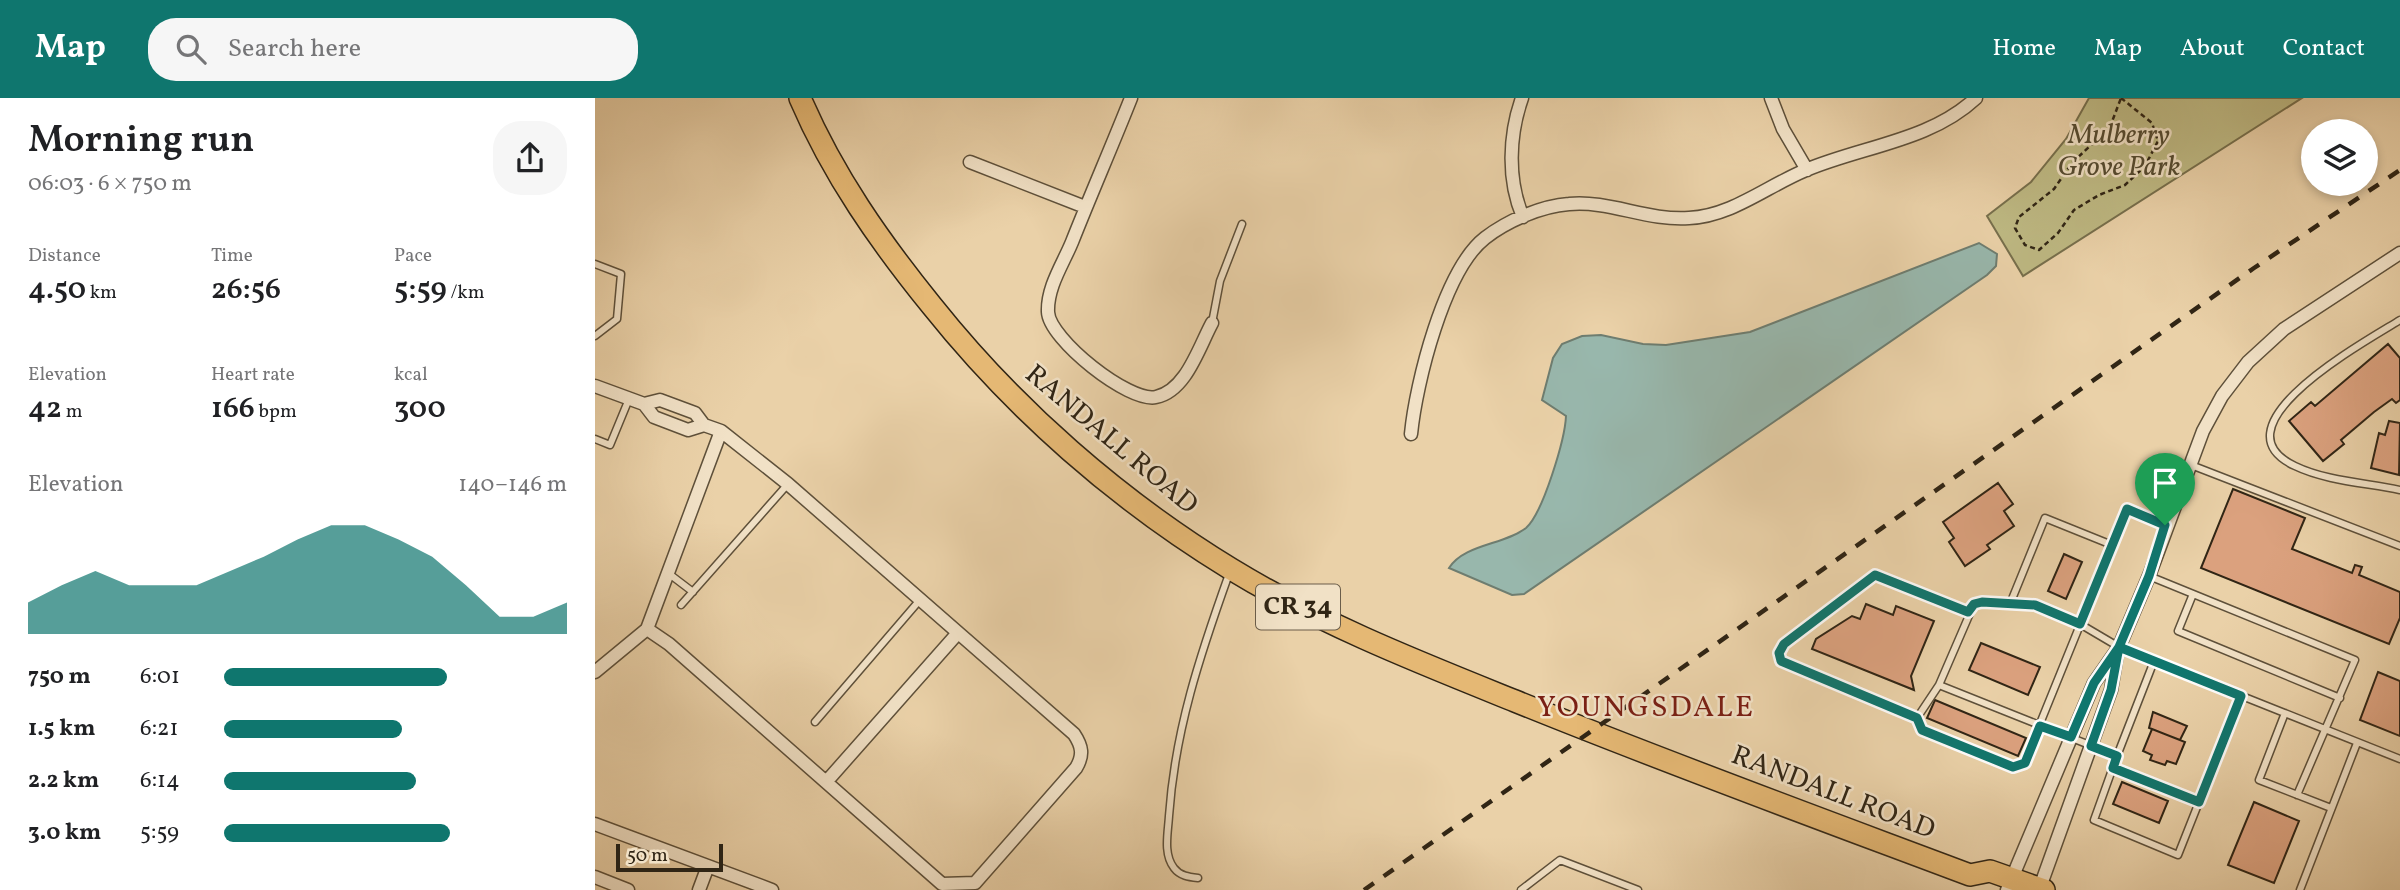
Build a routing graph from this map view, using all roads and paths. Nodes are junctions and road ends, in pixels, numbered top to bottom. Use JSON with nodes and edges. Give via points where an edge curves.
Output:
{"nodes":[{"id":1,"x":800,"y":98,"type":"edge"},
{"id":2,"x":1131,"y":98,"type":"edge"},
{"id":3,"x":1523,"y":98,"type":"edge"},
{"id":4,"x":1771,"y":98,"type":"edge"},
{"id":5,"x":1976,"y":98,"type":"edge"},
{"id":6,"x":2121,"y":98,"type":"edge"},
{"id":7,"x":970,"y":162,"type":"dead end"},
{"id":8,"x":1807,"y":170,"type":"junction"},
{"id":9,"x":1085,"y":207,"type":"junction"},
{"id":10,"x":1523,"y":217,"type":"junction"},
{"id":11,"x":1242,"y":223,"type":"dead end"},
{"id":12,"x":2400,"y":253,"type":"edge"},
{"id":13,"x":595,"y":264,"type":"edge"},
{"id":14,"x":2400,"y":320,"type":"edge"},
{"id":15,"x":1212,"y":323,"type":"joint"},
{"id":16,"x":595,"y":336,"type":"edge"},
{"id":17,"x":595,"y":386,"type":"edge"},
{"id":18,"x":629,"y":399,"type":"junction"},
{"id":19,"x":644,"y":404,"type":"junction"},
{"id":20,"x":704,"y":425,"type":"junction"},
{"id":21,"x":722,"y":431,"type":"junction"},
{"id":22,"x":1411,"y":434,"type":"dead end"},
{"id":23,"x":595,"y":439,"type":"edge"},
{"id":24,"x":2189,"y":465,"type":"junction"},
{"id":25,"x":788,"y":485,"type":"junction"},
{"id":26,"x":2400,"y":490,"type":"edge"},
{"id":27,"x":2165,"y":525,"type":"junction"},
{"id":28,"x":2112,"y":545,"type":"junction"},
{"id":29,"x":2400,"y":547,"type":"edge"},
{"id":30,"x":1231,"y":569,"type":"junction"},
{"id":31,"x":668,"y":573,"type":"junction"},
{"id":32,"x":2149,"y":576,"type":"junction"},
{"id":33,"x":693,"y":592,"type":"junction"},
{"id":34,"x":2193,"y":594,"type":"junction"},
{"id":35,"x":919,"y":601,"type":"junction"},
{"id":36,"x":2010,"y":604,"type":"junction"},
{"id":37,"x":681,"y":606,"type":"dead end"},
{"id":38,"x":1968,"y":612,"type":"junction"},
{"id":39,"x":2080,"y":624,"type":"junction"},
{"id":40,"x":647,"y":629,"type":"junction"},
{"id":41,"x":957,"y":634,"type":"junction"},
{"id":42,"x":2119,"y":647,"type":"junction"},
{"id":43,"x":2154,"y":661,"type":"junction"},
{"id":44,"x":595,"y":672,"type":"edge"},
{"id":45,"x":1939,"y":685,"type":"junction"},
{"id":46,"x":2241,"y":696,"type":"junction"},
{"id":47,"x":2340,"y":698,"type":"junction"},
{"id":48,"x":2284,"y":713,"type":"junction"},
{"id":49,"x":1917,"y":718,"type":"junction"},
{"id":50,"x":815,"y":722,"type":"dead end"},
{"id":51,"x":2040,"y":726,"type":"junction"},
{"id":52,"x":2324,"y":729,"type":"junction"},
{"id":53,"x":2071,"y":737,"type":"junction"},
{"id":54,"x":2357,"y":743,"type":"junction"},
{"id":55,"x":2091,"y":746,"type":"junction"},
{"id":56,"x":2117,"y":756,"type":"junction"},
{"id":57,"x":2400,"y":760,"type":"edge"},
{"id":58,"x":2113,"y":768,"type":"junction"},
{"id":59,"x":827,"y":781,"type":"junction"},
{"id":60,"x":2297,"y":795,"type":"junction"},
{"id":61,"x":2199,"y":802,"type":"junction"},
{"id":62,"x":2331,"y":808,"type":"junction"},
{"id":63,"x":595,"y":824,"type":"edge"},
{"id":64,"x":708,"y":866,"type":"junction"},
{"id":65,"x":595,"y":877,"type":"edge"},
{"id":66,"x":1198,"y":878,"type":"dead end"},
{"id":67,"x":1975,"y":883,"type":"edge"},
{"id":68,"x":2009,"y":884,"type":"edge"},
{"id":69,"x":2041,"y":889,"type":"edge"},
{"id":70,"x":628,"y":890,"type":"edge"},
{"id":71,"x":699,"y":890,"type":"edge"},
{"id":72,"x":772,"y":890,"type":"edge"},
{"id":73,"x":1521,"y":890,"type":"edge"},
{"id":74,"x":1638,"y":890,"type":"edge"},
{"id":75,"x":2300,"y":890,"type":"edge"}],
"edges":[{"from":1,"to":30,"type":"main road","name":"RANDALL ROAD","number":"CR 34","via":[[856,205],[914,285],[981,364],[1097,473]]},
{"from":2,"to":9,"type":"street"},
{"from":3,"to":10,"type":"street","via":[[1512,133]]},
{"from":4,"to":8,"type":"street"},
{"from":5,"to":8,"type":"street","via":[[1930,130]]},
{"from":6,"to":6,"type":"path","via":[[2111,127],[2072,163],[2054,189],[2019,217],[2015,228],[2025,245],[2039,250],[2074,210],[2125,185],[2145,166],[2158,141],[2152,123]]},
{"from":7,"to":9,"type":"street"},
{"from":8,"to":10,"type":"street","via":[[1710,216],[1665,219],[1570,203]]},
{"from":9,"to":15,"type":"street","via":[[1050,298],[1052,328],[1064,341],[1131,395],[1157,397],[1182,378]]},
{"from":10,"to":22,"type":"street","via":[[1484,239],[1448,293],[1426,358]]},
{"from":11,"to":15,"type":"lane","via":[[1220,281]]},
{"from":12,"to":24,"type":"street","via":[[2284,329],[2248,362],[2222,396]]},
{"from":13,"to":16,"type":"lane","via":[[621,274],[617,320]]},
{"from":14,"to":26,"type":"lane","via":[[2315,376],[2281,405],[2271,435],[2278,452],[2294,466]]},
{"from":17,"to":18,"type":"street"},
{"from":18,"to":19,"type":"street"},
{"from":18,"to":23,"type":"lane","via":[[610,445]]},
{"from":19,"to":20,"type":"street","via":[[660,400],[695,413]]},
{"from":19,"to":20,"type":"street","via":[[654,417],[688,430]]},
{"from":20,"to":21,"type":"street"},
{"from":21,"to":25,"type":"street"},
{"from":21,"to":31,"type":"street"},
{"from":24,"to":27,"type":"street"},
{"from":24,"to":29,"type":"lane"},
{"from":25,"to":33,"type":"lane"},
{"from":25,"to":35,"type":"street"},
{"from":27,"to":28,"type":"lane","via":[[2127,509]]},
{"from":27,"to":32,"type":"street"},
{"from":28,"to":36,"type":"lane","via":[[2045,518]]},
{"from":28,"to":39,"type":"lane"},
{"from":30,"to":66,"type":"lane","via":[[1181,721],[1172,778],[1167,852],[1174,868],[1184,876]]},
{"from":30,"to":67,"type":"main road","name":"RANDALL ROAD","number":"CR 34","via":[[1315,616],[1409,658]]},
{"from":31,"to":33,"type":"lane"},
{"from":31,"to":40,"type":"street"},
{"from":32,"to":34,"type":"lane"},
{"from":32,"to":42,"type":"street"},
{"from":33,"to":37,"type":"lane"},
{"from":34,"to":47,"type":"lane","via":[[2178,631]]},
{"from":34,"to":47,"type":"lane","via":[[2355,660]]},
{"from":35,"to":41,"type":"street"},
{"from":35,"to":50,"type":"lane"},
{"from":36,"to":38,"type":"lane","via":[[1982,602]]},
{"from":36,"to":39,"type":"lane","via":[[2035,605]]},
{"from":38,"to":45,"type":"lane"},
{"from":38,"to":49,"type":"lane","via":[[1875,575],[1784,644],[1779,653],[1781,661]]},
{"from":39,"to":42,"type":"lane"},
{"from":39,"to":51,"type":"lane"},
{"from":40,"to":44,"type":"street"},
{"from":40,"to":59,"type":"street"},
{"from":41,"to":59,"type":"street"},
{"from":41,"to":59,"type":"street","via":[[1074,734],[1081,745],[1076,768],[986,872],[975,883],[942,884]]},
{"from":42,"to":43,"type":"lane"},
{"from":42,"to":53,"type":"street","via":[[2094,683]]},
{"from":42,"to":55,"type":"street","via":[[2111,690]]},
{"from":43,"to":46,"type":"lane"},
{"from":43,"to":56,"type":"lane"},
{"from":45,"to":49,"type":"lane"},
{"from":45,"to":51,"type":"lane"},
{"from":46,"to":48,"type":"lane"},
{"from":46,"to":61,"type":"lane"},
{"from":47,"to":52,"type":"lane"},
{"from":48,"to":52,"type":"lane"},
{"from":48,"to":60,"type":"lane","via":[[2259,780]]},
{"from":49,"to":51,"type":"lane","via":[[1922,730],[2013,767],[2025,763]]},
{"from":51,"to":53,"type":"lane"},
{"from":52,"to":54,"type":"lane"},
{"from":52,"to":60,"type":"lane"},
{"from":53,"to":55,"type":"lane"},
{"from":53,"to":68,"type":"street"},
{"from":54,"to":57,"type":"lane"},
{"from":54,"to":62,"type":"lane"},
{"from":55,"to":56,"type":"lane"},
{"from":55,"to":69,"type":"street"},
{"from":56,"to":58,"type":"lane"},
{"from":58,"to":61,"type":"lane"},
{"from":58,"to":61,"type":"lane","via":[[2094,820],[2178,855]]},
{"from":60,"to":62,"type":"lane"},
{"from":62,"to":75,"type":"lane"},
{"from":63,"to":64,"type":"street"},
{"from":64,"to":71,"type":"street"},
{"from":64,"to":72,"type":"street"},
{"from":65,"to":70,"type":"street"},
{"from":67,"to":68,"type":"main road","name":"RANDALL ROAD","number":"CR 34","via":[[1990,871]]},
{"from":68,"to":69,"type":"main road","name":"RANDALL ROAD","number":"CR 34"},
{"from":73,"to":74,"type":"lane","via":[[1560,860]]}]}
